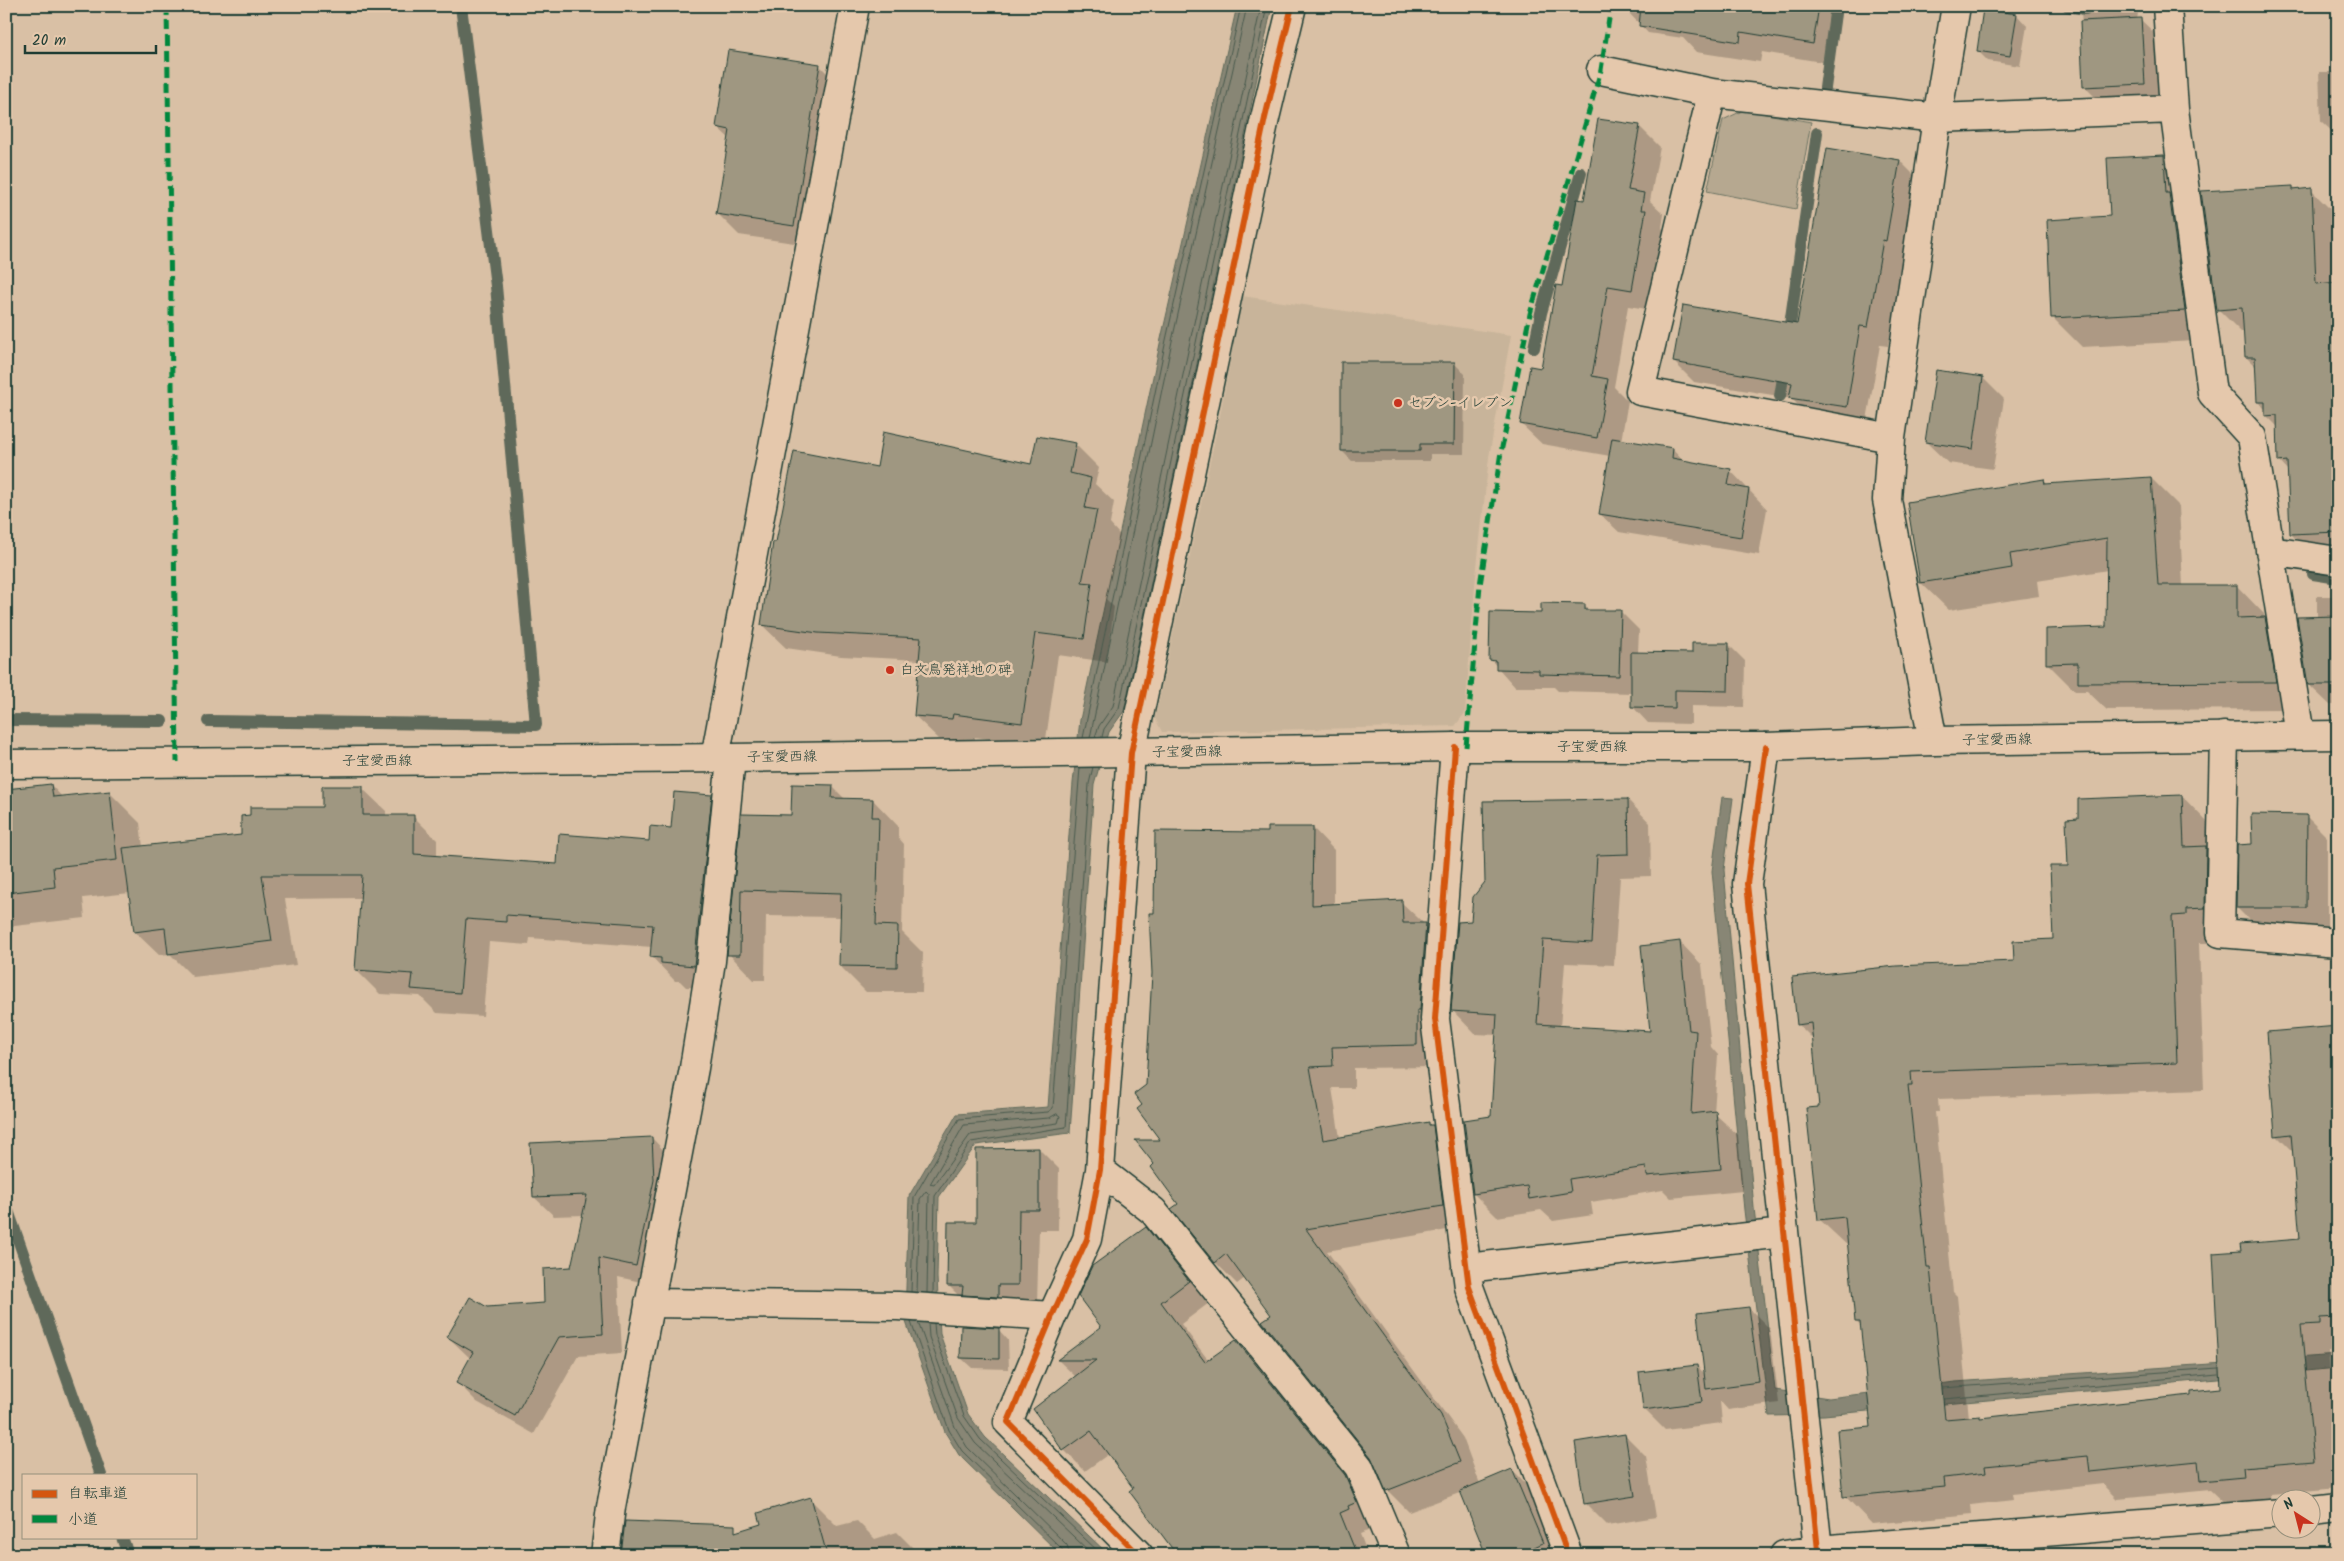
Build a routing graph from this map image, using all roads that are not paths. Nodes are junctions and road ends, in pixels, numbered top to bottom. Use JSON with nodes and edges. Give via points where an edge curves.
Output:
{"nodes":[{"id":1,"x":855,"y":6,"type":"edge"},
{"id":2,"x":1292,"y":6,"type":"edge"},
{"id":3,"x":1956,"y":6,"type":"edge"},
{"id":4,"x":2167,"y":6,"type":"edge"},
{"id":5,"x":1601,"y":70,"type":"dead end"},
{"id":6,"x":1712,"y":94,"type":"junction"},
{"id":7,"x":2174,"y":108,"type":"junction"},
{"id":8,"x":1937,"y":118,"type":"junction"},
{"id":9,"x":1891,"y":438,"type":"junction"},
{"id":10,"x":2270,"y":551,"type":"junction"},
{"id":11,"x":2338,"y":561,"type":"edge"},
{"id":12,"x":2300,"y":735,"type":"junction"},
{"id":13,"x":2338,"y":735,"type":"edge"},
{"id":14,"x":2224,"y":736,"type":"junction"},
{"id":15,"x":1933,"y":741,"type":"junction"},
{"id":16,"x":1455,"y":747,"type":"junction"},
{"id":17,"x":1766,"y":747,"type":"junction"},
{"id":18,"x":1119,"y":753,"type":"junction"},
{"id":19,"x":723,"y":758,"type":"junction"},
{"id":20,"x":6,"y":764,"type":"edge"},
{"id":21,"x":2338,"y":943,"type":"edge"},
{"id":22,"x":1100,"y":1170,"type":"junction"},
{"id":23,"x":1763,"y":1235,"type":"junction"},
{"id":24,"x":1466,"y":1268,"type":"junction"},
{"id":25,"x":649,"y":1302,"type":"junction"},
{"id":26,"x":1052,"y":1316,"type":"junction"},
{"id":27,"x":2338,"y":1508,"type":"edge"},
{"id":28,"x":2322,"y":1509,"type":"edge"},
{"id":29,"x":2272,"y":1514,"type":"edge"},
{"id":30,"x":1818,"y":1550,"type":"junction"},
{"id":31,"x":605,"y":1555,"type":"edge"},
{"id":32,"x":1139,"y":1555,"type":"edge"},
{"id":33,"x":1396,"y":1555,"type":"edge"},
{"id":34,"x":1568,"y":1555,"type":"edge"},
{"id":35,"x":1784,"y":1555,"type":"edge"}],
"edges":[{"from":1,"to":19,"type":"street"},
{"from":2,"to":18,"type":"street"},
{"from":3,"to":8,"type":"street"},
{"from":4,"to":7,"type":"street"},
{"from":5,"to":6,"type":"street"},
{"from":6,"to":8,"type":"street"},
{"from":6,"to":9,"type":"street","via":[[1640,391]]},
{"from":7,"to":8,"type":"street"},
{"from":7,"to":10,"type":"street","via":[[2212,393],[2252,437]]},
{"from":8,"to":9,"type":"street"},
{"from":9,"to":15,"type":"street","via":[[1887,500]]},
{"from":10,"to":11,"type":"street"},
{"from":10,"to":12,"type":"street"},
{"from":12,"to":13,"type":"street","name":"子宝愛西線"},
{"from":12,"to":14,"type":"street","name":"子宝愛西線"},
{"from":14,"to":15,"type":"street","name":"子宝愛西線"},
{"from":14,"to":21,"type":"street","via":[[2220,933]]},
{"from":15,"to":17,"type":"street","name":"子宝愛西線"},
{"from":16,"to":17,"type":"street","name":"子宝愛西線"},
{"from":16,"to":18,"type":"street","name":"子宝愛西線"},
{"from":16,"to":24,"type":"street","via":[[1435,1018]]},
{"from":17,"to":23,"type":"street","via":[[1747,884]]},
{"from":18,"to":19,"type":"street","name":"子宝愛西線"},
{"from":18,"to":22,"type":"street"},
{"from":19,"to":20,"type":"street","name":"子宝愛西線"},
{"from":19,"to":25,"type":"street","via":[[711,961]]},
{"from":22,"to":26,"type":"street","via":[[1087,1239]]},
{"from":22,"to":33,"type":"street","via":[[1153,1211],[1359,1468]]},
{"from":23,"to":24,"type":"street"},
{"from":23,"to":30,"type":"street","via":[[1801,1388]]},
{"from":24,"to":34,"type":"street","via":[[1469,1287]]},
{"from":25,"to":26,"type":"street","via":[[898,1306]]},
{"from":25,"to":31,"type":"street"},
{"from":26,"to":32,"type":"street","via":[[1008,1422]]},
{"from":27,"to":28,"type":"street"},
{"from":29,"to":30,"type":"street"},
{"from":30,"to":35,"type":"street"}]}
